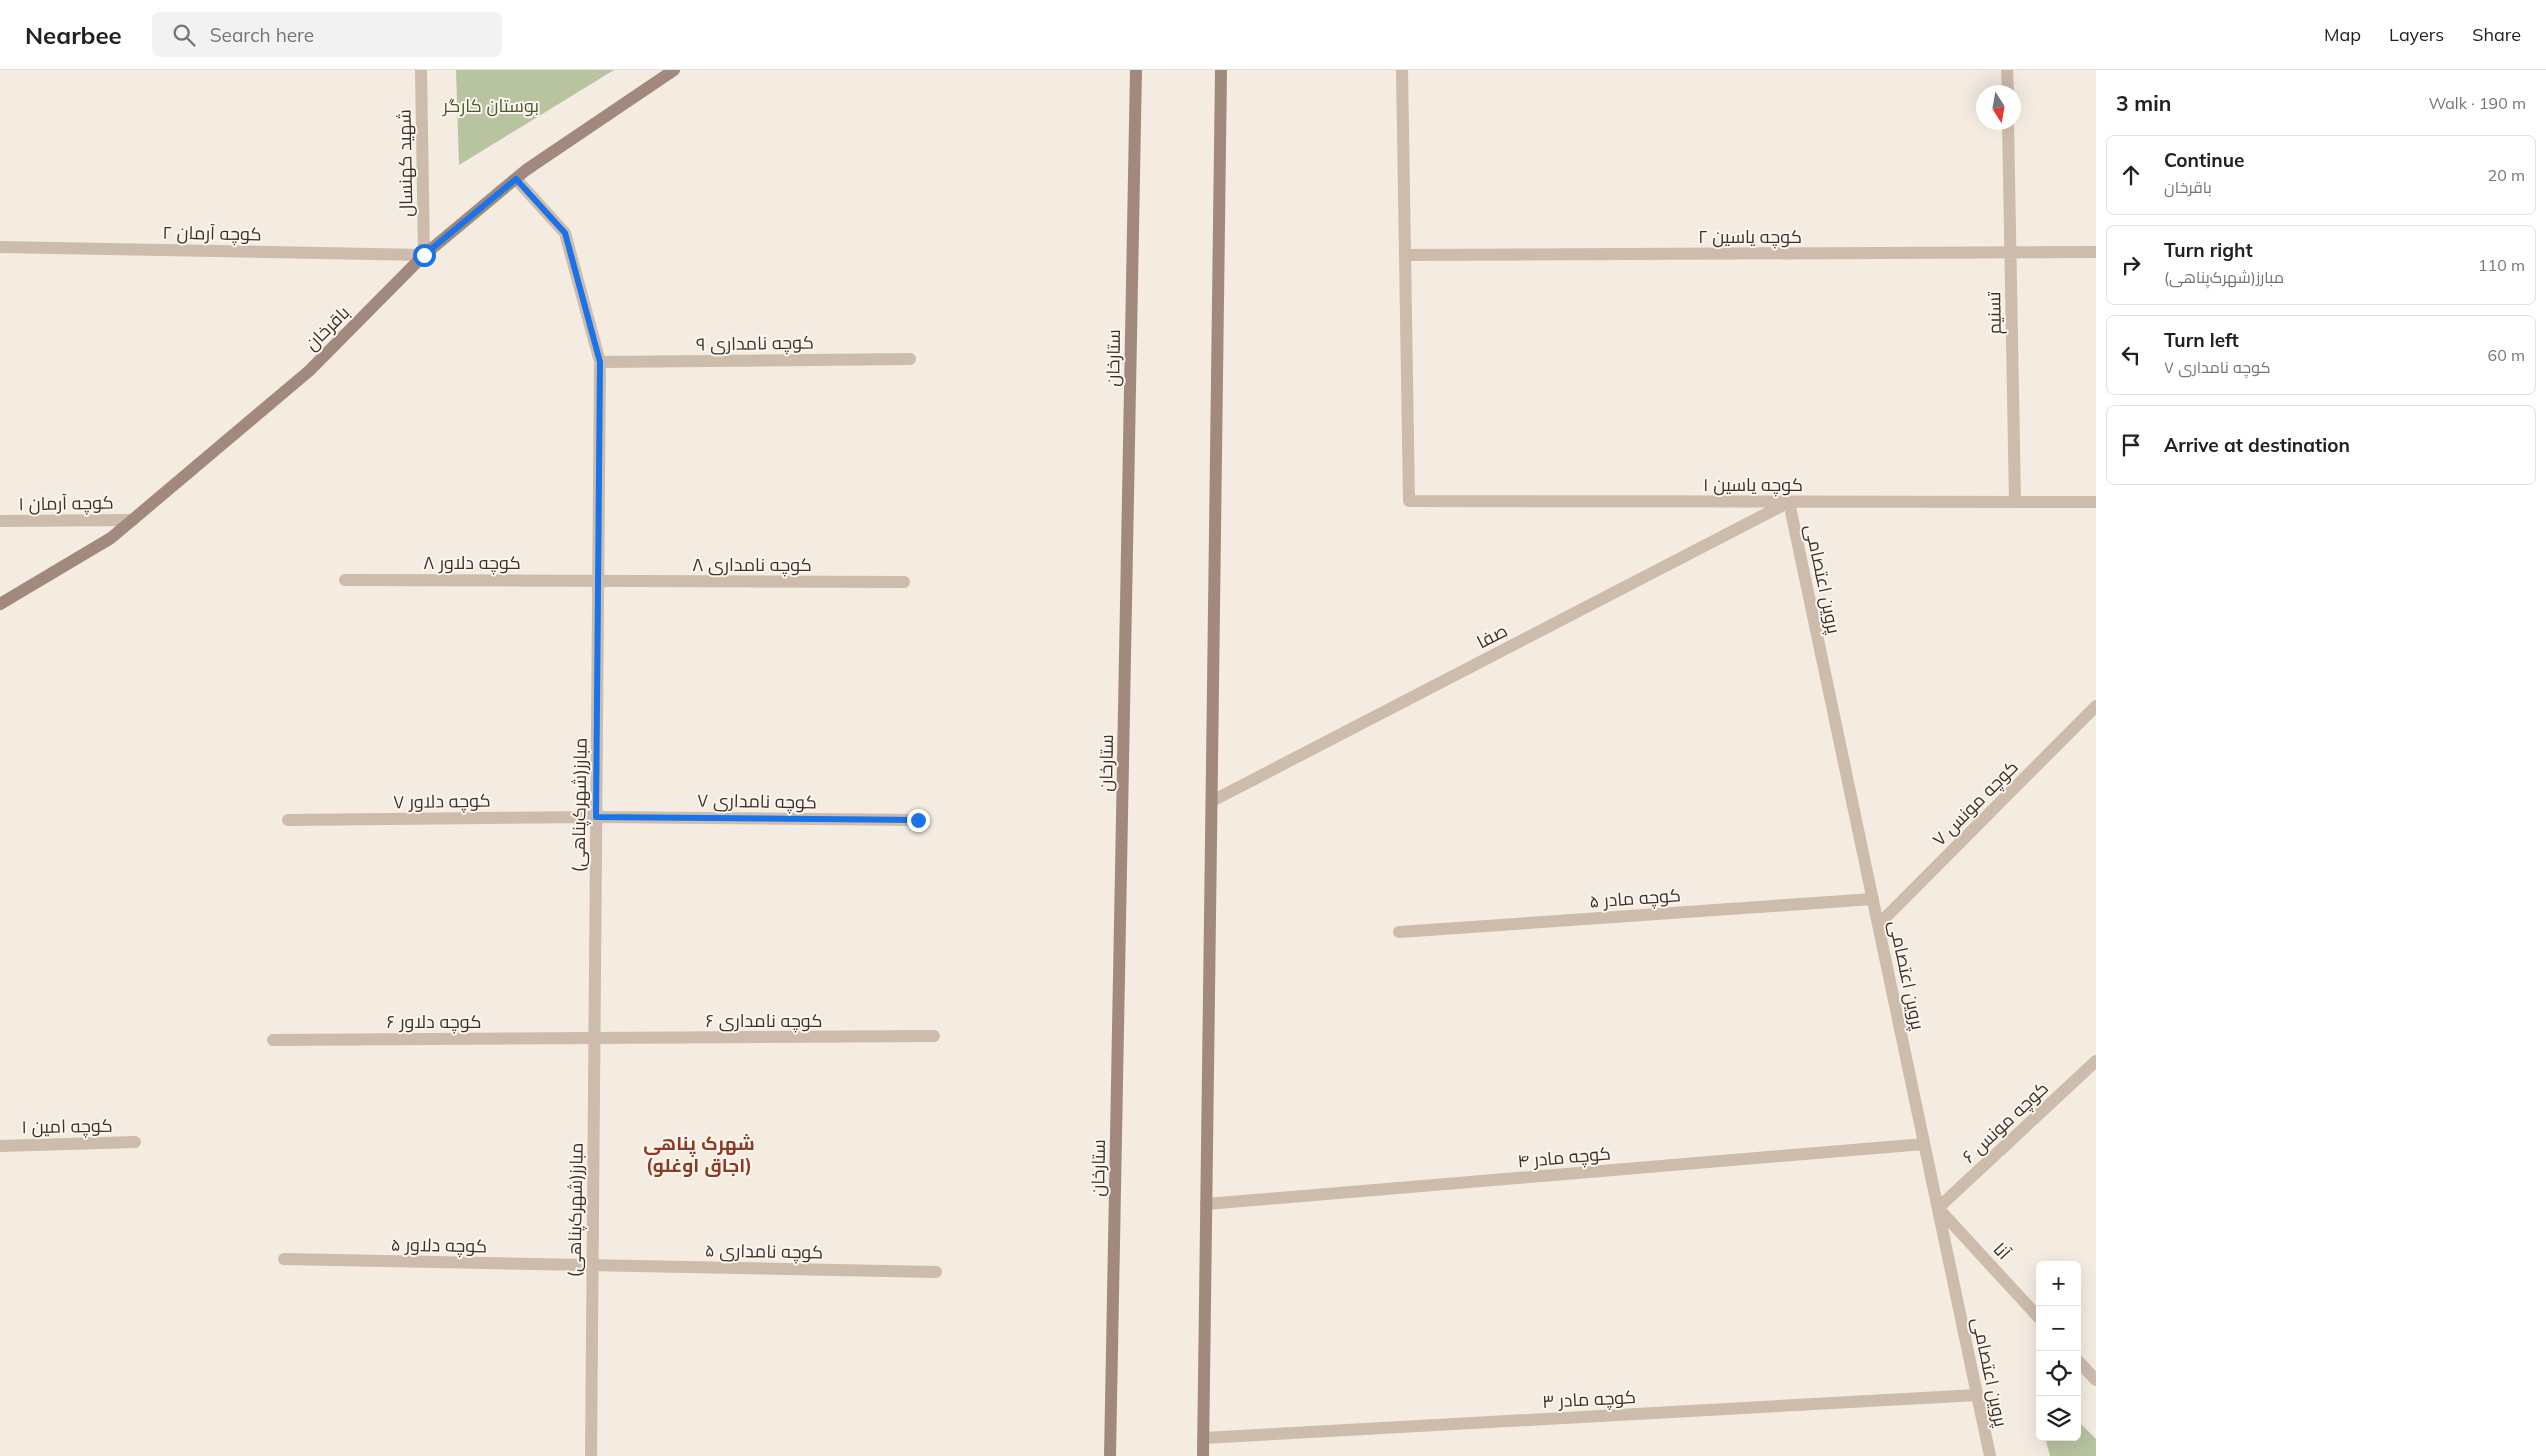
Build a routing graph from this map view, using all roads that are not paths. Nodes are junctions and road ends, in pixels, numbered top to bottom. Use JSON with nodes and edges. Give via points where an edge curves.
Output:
{"nodes":[{"id":1,"x":421,"y":70,"type":"edge"},
{"id":2,"x":674,"y":70,"type":"edge"},
{"id":3,"x":1136,"y":70,"type":"edge"},
{"id":4,"x":1221,"y":70,"type":"edge"},
{"id":5,"x":1402,"y":70,"type":"edge"},
{"id":6,"x":2008,"y":70,"type":"edge"},
{"id":7,"x":2008,"y":85,"type":"edge"},
{"id":8,"x":2008,"y":130,"type":"edge"},
{"id":9,"x":516,"y":179,"type":"junction"},
{"id":10,"x":0,"y":247,"type":"edge"},
{"id":11,"x":2011,"y":252,"type":"junction"},
{"id":12,"x":2096,"y":252,"type":"edge"},
{"id":13,"x":424,"y":255,"type":"junction"},
{"id":14,"x":1405,"y":255,"type":"junction"},
{"id":15,"x":910,"y":359,"type":"dead end"},
{"id":16,"x":600,"y":362,"type":"junction"},
{"id":17,"x":1789,"y":502,"type":"junction"},
{"id":18,"x":2015,"y":502,"type":"junction"},
{"id":19,"x":2096,"y":502,"type":"edge"},
{"id":20,"x":133,"y":520,"type":"junction"},
{"id":21,"x":0,"y":521,"type":"edge"},
{"id":22,"x":345,"y":580,"type":"dead end"},
{"id":23,"x":599,"y":580,"type":"junction"},
{"id":24,"x":904,"y":582,"type":"dead end"},
{"id":25,"x":0,"y":604,"type":"edge"},
{"id":26,"x":2096,"y":706,"type":"edge"},
{"id":27,"x":1212,"y":801,"type":"junction"},
{"id":28,"x":596,"y":817,"type":"junction"},
{"id":29,"x":288,"y":820,"type":"dead end"},
{"id":30,"x":918,"y":820,"type":"dead end"},
{"id":31,"x":1872,"y":899,"type":"junction"},
{"id":32,"x":1878,"y":924,"type":"junction"},
{"id":33,"x":1399,"y":932,"type":"dead end"},
{"id":34,"x":934,"y":1036,"type":"dead end"},
{"id":35,"x":594,"y":1038,"type":"junction"},
{"id":36,"x":273,"y":1040,"type":"dead end"},
{"id":37,"x":2096,"y":1062,"type":"edge"},
{"id":38,"x":135,"y":1142,"type":"dead end"},
{"id":39,"x":1924,"y":1144,"type":"junction"},
{"id":40,"x":0,"y":1146,"type":"edge"},
{"id":41,"x":1206,"y":1204,"type":"junction"},
{"id":42,"x":1938,"y":1208,"type":"junction"},
{"id":43,"x":284,"y":1259,"type":"dead end"},
{"id":44,"x":592,"y":1265,"type":"junction"},
{"id":45,"x":936,"y":1272,"type":"dead end"},
{"id":46,"x":2036,"y":1315,"type":"edge"},
{"id":47,"x":2081,"y":1364,"type":"edge"},
{"id":48,"x":2096,"y":1380,"type":"edge"},
{"id":49,"x":1977,"y":1395,"type":"junction"},
{"id":50,"x":1203,"y":1438,"type":"junction"},
{"id":51,"x":591,"y":1456,"type":"edge"},
{"id":52,"x":1110,"y":1456,"type":"edge"},
{"id":53,"x":1202,"y":1456,"type":"edge"},
{"id":54,"x":1990,"y":1456,"type":"edge"}],
"edges":[{"from":1,"to":13,"type":"street","name":"شهید کهنسال"},
{"from":2,"to":9,"type":"main road","name":"باقرخان"},
{"from":3,"to":52,"type":"main road","name":"ستارخان"},
{"from":4,"to":27,"type":"main road"},
{"from":5,"to":14,"type":"street"},
{"from":6,"to":7,"type":"street"},
{"from":8,"to":11,"type":"street","name":"تسنیم"},
{"from":9,"to":13,"type":"main road","name":"باقرخان"},
{"from":9,"to":16,"type":"street","name":"مبارز(شهرک‌پناهی)","via":[[565,233]]},
{"from":10,"to":13,"type":"street","name":"کوچه آرمان ۲"},
{"from":11,"to":12,"type":"street","name":"کوچه یاسین ۲"},
{"from":11,"to":14,"type":"street","name":"کوچه یاسین ۲"},
{"from":11,"to":18,"type":"street","name":"تسنیم"},
{"from":13,"to":20,"type":"main road","name":"باقرخان","via":[[309,370]]},
{"from":14,"to":17,"type":"street","name":"کوچه یاسین ۱","via":[[1409,501]]},
{"from":15,"to":16,"type":"street","name":"کوچه نامداری ۹"},
{"from":16,"to":23,"type":"street","name":"مبارز(شهرک‌پناهی)"},
{"from":17,"to":18,"type":"street","name":"کوچه یاسین ۱"},
{"from":17,"to":27,"type":"street","name":"صفا"},
{"from":17,"to":31,"type":"street","name":"پروین اعتصامی"},
{"from":18,"to":19,"type":"street","name":"کوچه یاسین ۱"},
{"from":20,"to":21,"type":"street","name":"کوچه آرمان ۱"},
{"from":20,"to":25,"type":"main road","name":"باقرخان","via":[[111,538]]},
{"from":22,"to":23,"type":"street","name":"کوچه دلاور ۸"},
{"from":23,"to":24,"type":"street","name":"کوچه نامداری ۸"},
{"from":23,"to":28,"type":"street","name":"مبارز(شهرک‌پناهی)"},
{"from":26,"to":32,"type":"street","name":"کوچه مونس ۷"},
{"from":27,"to":41,"type":"main road"},
{"from":28,"to":29,"type":"street","name":"کوچه دلاور ۷"},
{"from":28,"to":30,"type":"street","name":"کوچه نامداری ۷"},
{"from":28,"to":35,"type":"street","name":"مبارز(شهرک‌پناهی)"},
{"from":31,"to":32,"type":"street","name":"پروین اعتصامی"},
{"from":31,"to":33,"type":"street","name":"کوچه مادر ۵"},
{"from":32,"to":39,"type":"street","name":"پروین اعتصامی"},
{"from":34,"to":35,"type":"street","name":"کوچه نامداری ۶"},
{"from":35,"to":36,"type":"street","name":"کوچه دلاور ۶"},
{"from":35,"to":44,"type":"street","name":"مبارز(شهرک‌پناهی)"},
{"from":37,"to":42,"type":"street","name":"کوچه مونس ۶"},
{"from":38,"to":40,"type":"street","name":"کوچه امین ۱"},
{"from":39,"to":41,"type":"street","name":"کوچه مادر ۴"},
{"from":39,"to":42,"type":"street","name":"پروین اعتصامی"},
{"from":41,"to":50,"type":"main road"},
{"from":42,"to":46,"type":"street","name":"آنا"},
{"from":42,"to":49,"type":"street","name":"پروین اعتصامی"},
{"from":43,"to":44,"type":"street","name":"کوچه دلاور ۵"},
{"from":44,"to":45,"type":"street","name":"کوچه نامداری ۵"},
{"from":44,"to":51,"type":"street","name":"مبارز(شهرک‌پناهی)"},
{"from":47,"to":48,"type":"street"},
{"from":49,"to":50,"type":"street","name":"کوچه مادر ۳"},
{"from":49,"to":54,"type":"street","name":"پروین اعتصامی"},
{"from":50,"to":53,"type":"main road"}]}
